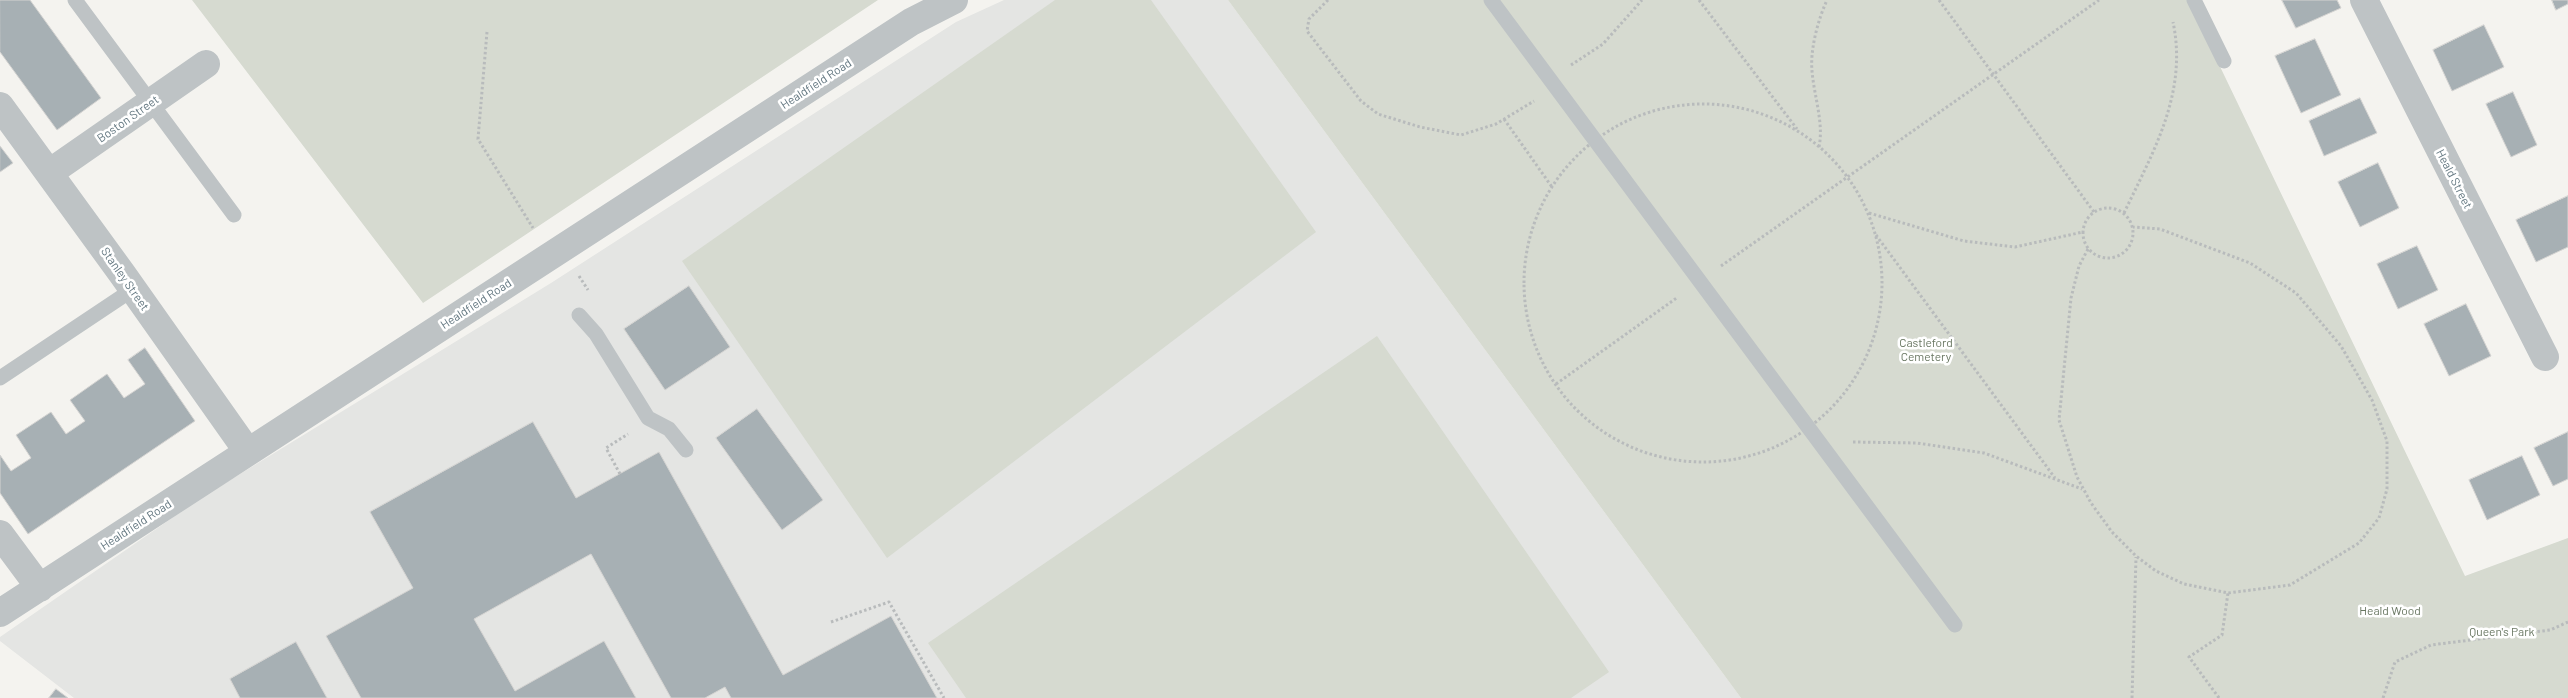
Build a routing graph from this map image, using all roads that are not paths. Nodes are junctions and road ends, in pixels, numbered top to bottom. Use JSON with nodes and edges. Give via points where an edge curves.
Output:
{"nodes":[{"id":1,"x":75,"y":0,"type":"edge"},
{"id":2,"x":954,"y":0,"type":"edge"},
{"id":3,"x":1491,"y":0,"type":"edge"},
{"id":4,"x":2194,"y":0,"type":"edge"},
{"id":5,"x":2364,"y":0,"type":"edge"},
{"id":6,"x":2224,"y":61,"type":"dead end"},
{"id":7,"x":206,"y":64,"type":"dead end"},
{"id":8,"x":151,"y":102,"type":"junction"},
{"id":9,"x":0,"y":106,"type":"edge"},
{"id":10,"x":49,"y":173,"type":"junction"},
{"id":11,"x":234,"y":215,"type":"dead end"},
{"id":12,"x":132,"y":290,"type":"junction"},
{"id":13,"x":579,"y":315,"type":"dead end"},
{"id":14,"x":2544,"y":357,"type":"dead end"},
{"id":15,"x":0,"y":378,"type":"edge"},
{"id":16,"x":686,"y":450,"type":"dead end"},
{"id":17,"x":248,"y":452,"type":"junction"},
{"id":18,"x":0,"y":534,"type":"edge"},
{"id":19,"x":40,"y":588,"type":"junction"},
{"id":20,"x":0,"y":613,"type":"edge"},
{"id":21,"x":1955,"y":625,"type":"dead end"}],
"edges":[{"from":1,"to":8,"type":"lane"},
{"from":2,"to":17,"type":"street","name":"Healdfield Road","via":[[911,22]]},
{"from":3,"to":21,"type":"lane"},
{"from":4,"to":6,"type":"lane"},
{"from":5,"to":14,"type":"street","name":"Heald Street"},
{"from":7,"to":8,"type":"street","name":"Boston Street"},
{"from":8,"to":10,"type":"street","name":"Boston Street"},
{"from":8,"to":11,"type":"lane"},
{"from":9,"to":10,"type":"street","name":"Stanley Street"},
{"from":10,"to":12,"type":"street","name":"Stanley Street"},
{"from":12,"to":15,"type":"lane"},
{"from":12,"to":17,"type":"street","name":"Stanley Street"},
{"from":13,"to":16,"type":"lane","via":[[596,334],[648,418],[669,429]]},
{"from":17,"to":19,"type":"street","name":"Healdfield Road"},
{"from":18,"to":19,"type":"street"},
{"from":19,"to":20,"type":"street","name":"Healdfield Road"}]}
